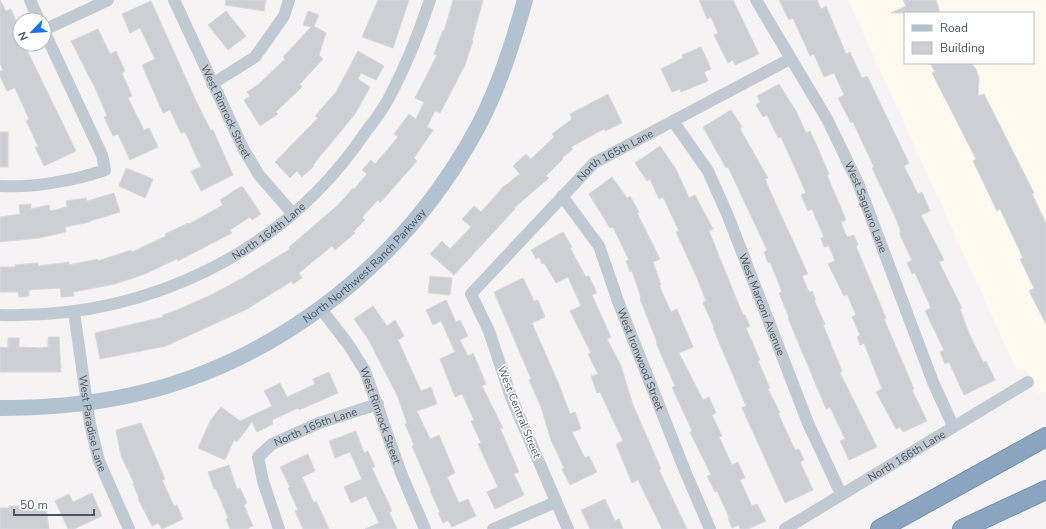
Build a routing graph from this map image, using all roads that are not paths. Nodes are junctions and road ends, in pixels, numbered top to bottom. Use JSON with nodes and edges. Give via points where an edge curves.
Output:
{"nodes":[{"id":1,"x":30,"y":0,"type":"edge"},
{"id":2,"x":108,"y":0,"type":"edge"},
{"id":3,"x":174,"y":0,"type":"edge"},
{"id":4,"x":289,"y":0,"type":"edge"},
{"id":5,"x":430,"y":0,"type":"edge"},
{"id":6,"x":525,"y":0,"type":"edge"},
{"id":7,"x":756,"y":0,"type":"edge"},
{"id":8,"x":35,"y":12,"type":"edge"},
{"id":9,"x":52,"y":27,"type":"edge"},
{"id":10,"x":52,"y":48,"type":"edge"},
{"id":11,"x":790,"y":59,"type":"junction"},
{"id":12,"x":212,"y":84,"type":"junction"},
{"id":13,"x":673,"y":121,"type":"junction"},
{"id":14,"x":0,"y":186,"type":"edge"},
{"id":15,"x":562,"y":196,"type":"junction"},
{"id":16,"x":293,"y":214,"type":"junction"},
{"id":17,"x":471,"y":294,"type":"joint"},
{"id":18,"x":321,"y":309,"type":"junction"},
{"id":19,"x":74,"y":312,"type":"junction"},
{"id":20,"x":0,"y":315,"type":"edge"},
{"id":21,"x":1028,"y":382,"type":"dead end"},
{"id":22,"x":86,"y":403,"type":"junction"},
{"id":23,"x":378,"y":404,"type":"junction"},
{"id":24,"x":0,"y":408,"type":"edge"},
{"id":25,"x":952,"y":426,"type":"junction"},
{"id":26,"x":1046,"y":437,"type":"edge"},
{"id":27,"x":1046,"y":490,"type":"edge"},
{"id":28,"x":841,"y":494,"type":"junction"},
{"id":29,"x":556,"y":502,"type":"junction"},
{"id":30,"x":126,"y":528,"type":"edge"},
{"id":31,"x":279,"y":529,"type":"edge"},
{"id":32,"x":426,"y":529,"type":"edge"},
{"id":33,"x":493,"y":529,"type":"edge"},
{"id":34,"x":568,"y":529,"type":"edge"},
{"id":35,"x":710,"y":529,"type":"edge"},
{"id":36,"x":785,"y":529,"type":"edge"},
{"id":37,"x":880,"y":529,"type":"edge"},
{"id":38,"x":962,"y":529,"type":"edge"}],
"edges":[{"from":1,"to":8,"type":"street"},
{"from":2,"to":9,"type":"street"},
{"from":3,"to":12,"type":"street","name":"West Rimrock Street"},
{"from":4,"to":12,"type":"street","via":[[284,16],[255,57]]},
{"from":5,"to":16,"type":"street","name":"North 164th Lane","via":[[418,36],[389,99],[353,152],[317,193]]},
{"from":6,"to":18,"type":"main road","name":"North Northwest Ranch Parkway","via":[[504,69],[458,162],[427,206],[380,259]]},
{"from":7,"to":11,"type":"street","name":"West Saguaro Lane"},
{"from":10,"to":14,"type":"street","via":[[102,155],[105,170],[84,177],[32,186]]},
{"from":11,"to":13,"type":"street","name":"North 165th Lane"},
{"from":11,"to":25,"type":"street","name":"West Saguaro Lane","via":[[827,119],[855,176]]},
{"from":12,"to":16,"type":"street","name":"West Rimrock Street","via":[[259,175]]},
{"from":13,"to":15,"type":"street","name":"North 165th Lane","via":[[594,163]]},
{"from":13,"to":28,"type":"street","name":"West Marconi Avenue","via":[[708,171],[808,423]]},
{"from":15,"to":17,"type":"street","name":"North 165th Lane"},
{"from":15,"to":35,"type":"street","name":"West Ironwood Street","via":[[599,246],[619,304]]},
{"from":16,"to":19,"type":"street","name":"North 164th Lane","via":[[253,245],[187,279],[144,297]]},
{"from":17,"to":29,"type":"street","name":"West Central Street","via":[[489,331],[511,397]]},
{"from":18,"to":22,"type":"main road","name":"North Northwest Ranch Parkway","via":[[252,351],[202,373],[139,393]]},
{"from":18,"to":23,"type":"street","name":"West Rimrock Street","via":[[365,371]]},
{"from":19,"to":20,"type":"street","name":"North 164th Lane"},
{"from":19,"to":22,"type":"street","name":"West Paradise Lane"},
{"from":21,"to":25,"type":"street","name":"North 166th Lane"},
{"from":22,"to":24,"type":"main road","name":"North Northwest Ranch Parkway"},
{"from":22,"to":30,"type":"street","name":"West Paradise Lane","via":[[100,461]]},
{"from":23,"to":31,"type":"street","name":"North 165th Lane","via":[[319,423],[272,444],[258,457],[263,482]]},
{"from":23,"to":32,"type":"street","name":"West Rimrock Street","via":[[401,473]]},
{"from":25,"to":28,"type":"street","name":"North 166th Lane"},
{"from":26,"to":37,"type":"highway"},
{"from":27,"to":38,"type":"highway"},
{"from":28,"to":36,"type":"street","name":"North 166th Lane"},
{"from":29,"to":33,"type":"street"},
{"from":29,"to":34,"type":"street","name":"West Central Street"}]}
